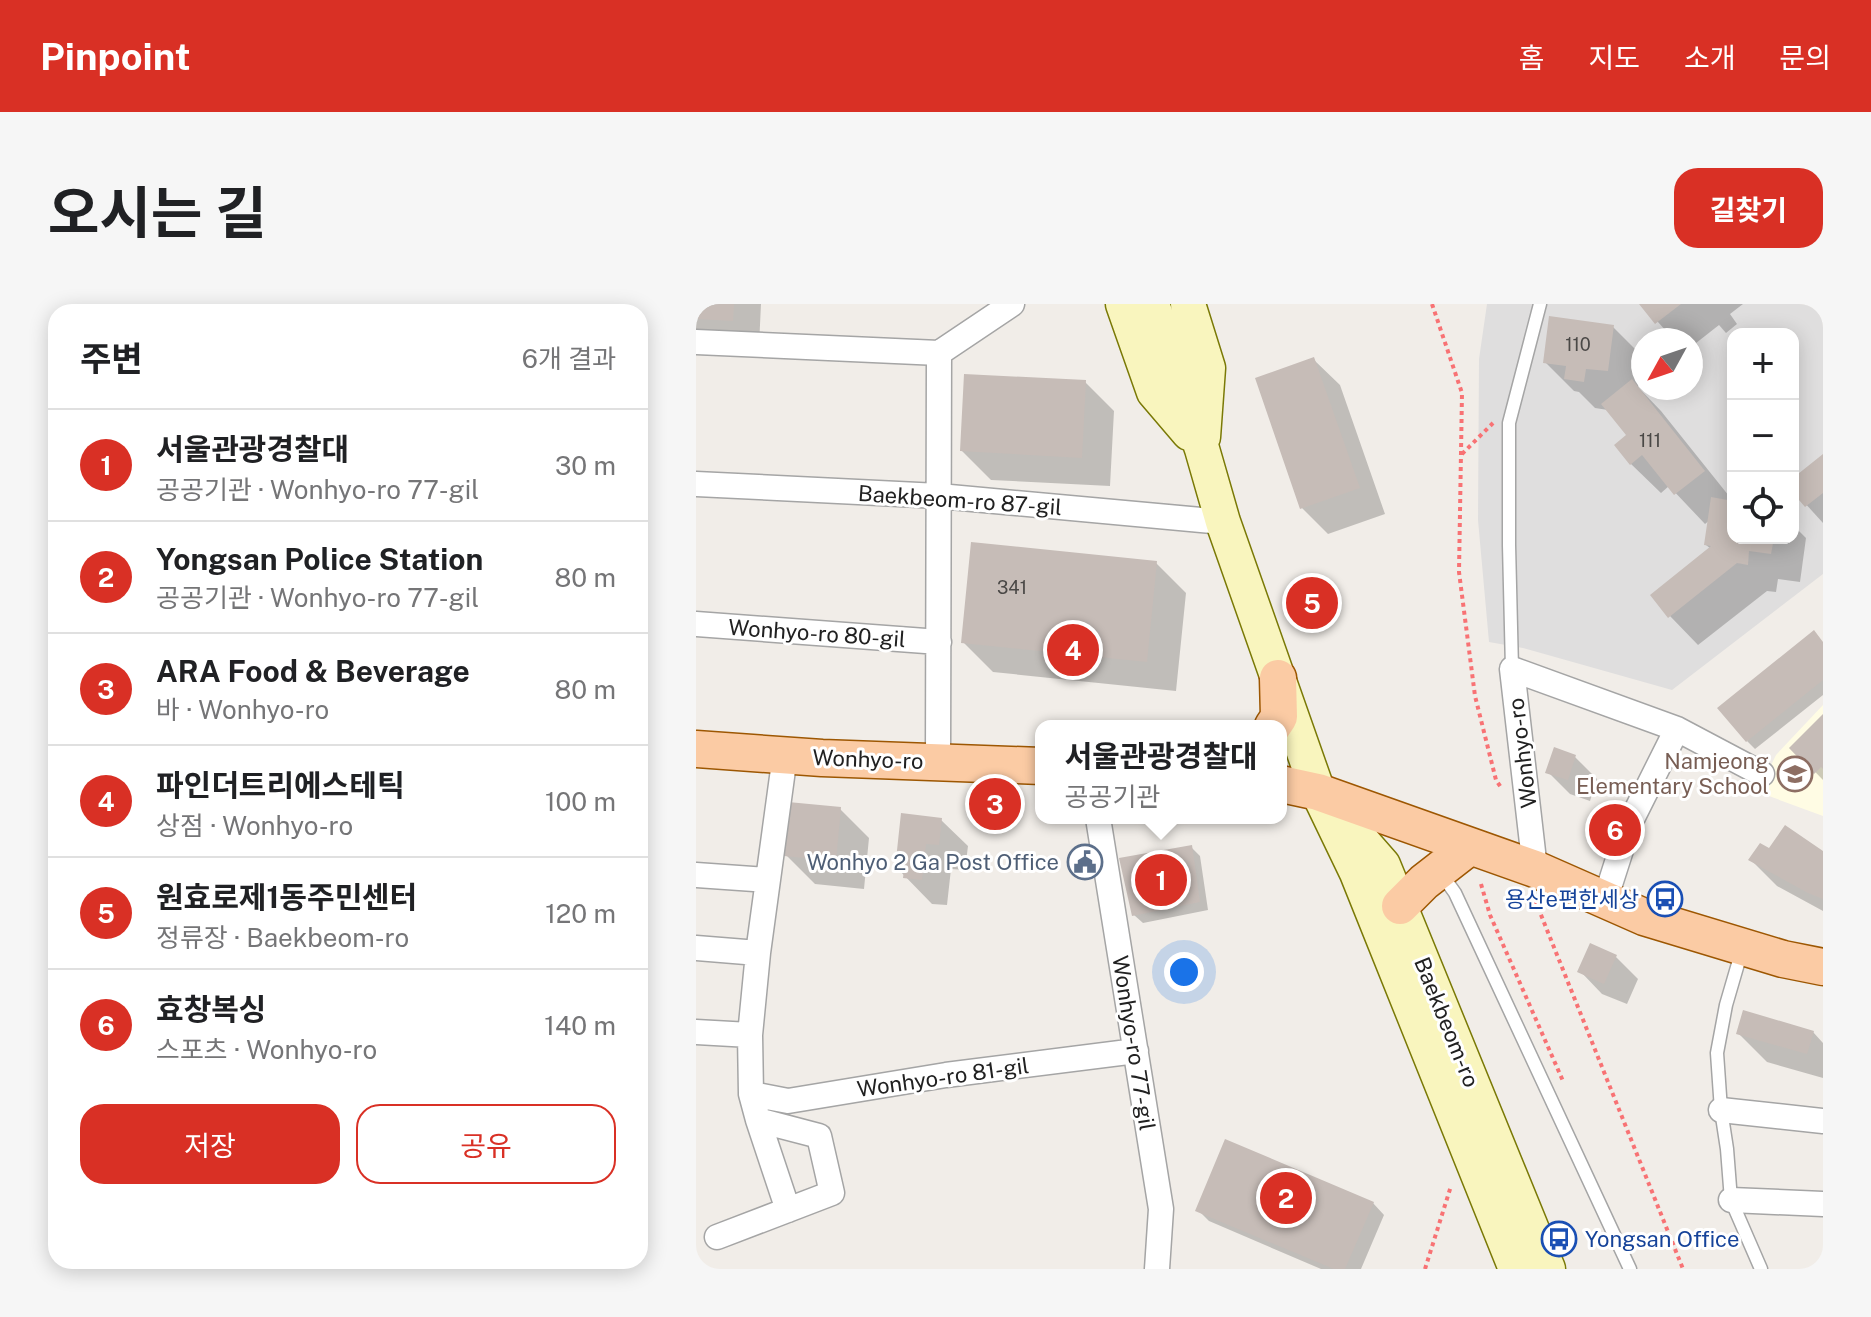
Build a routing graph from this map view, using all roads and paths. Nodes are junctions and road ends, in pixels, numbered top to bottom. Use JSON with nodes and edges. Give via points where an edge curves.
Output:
{"nodes":[{"id":1,"x":1012,"y":304,"type":"edge"},
{"id":2,"x":1123,"y":304,"type":"edge"},
{"id":3,"x":1144,"y":304,"type":"edge"},
{"id":4,"x":1152,"y":304,"type":"edge"},
{"id":5,"x":1188,"y":304,"type":"edge"},
{"id":6,"x":1432,"y":304,"type":"edge"},
{"id":7,"x":1540,"y":304,"type":"edge"},
{"id":8,"x":696,"y":342,"type":"edge"},
{"id":9,"x":939,"y":353,"type":"junction"},
{"id":10,"x":1514,"y":402,"type":"junction"},
{"id":11,"x":1202,"y":449,"type":"junction"},
{"id":12,"x":1461,"y":455,"type":"junction"},
{"id":13,"x":696,"y":484,"type":"edge"},
{"id":14,"x":939,"y":496,"type":"junction"},
{"id":15,"x":1223,"y":522,"type":"junction"},
{"id":16,"x":696,"y":624,"type":"edge"},
{"id":17,"x":939,"y":642,"type":"junction"},
{"id":18,"x":1512,"y":669,"type":"junction"},
{"id":19,"x":1278,"y":678,"type":"junction"},
{"id":20,"x":1277,"y":720,"type":"edge"},
{"id":21,"x":1677,"y":729,"type":"junction"},
{"id":22,"x":696,"y":749,"type":"edge"},
{"id":23,"x":785,"y":755,"type":"junction"},
{"id":24,"x":938,"y":762,"type":"junction"},
{"id":25,"x":1035,"y":766,"type":"edge"},
{"id":26,"x":1762,"y":774,"type":"dead end"},
{"id":27,"x":1287,"y":785,"type":"edge"},
{"id":28,"x":1318,"y":792,"type":"junction"},
{"id":29,"x":1505,"y":792,"type":"dead end"},
{"id":30,"x":1099,"y":824,"type":"edge"},
{"id":31,"x":1469,"y":847,"type":"junction"},
{"id":32,"x":1438,"y":870,"type":"junction"},
{"id":33,"x":696,"y":875,"type":"edge"},
{"id":34,"x":768,"y":880,"type":"junction"},
{"id":35,"x":1534,"y":883,"type":"junction"},
{"id":36,"x":1481,"y":884,"type":"dead end"},
{"id":37,"x":1605,"y":900,"type":"junction"},
{"id":38,"x":1398,"y":924,"type":"junction"},
{"id":39,"x":1743,"y":947,"type":"junction"},
{"id":40,"x":696,"y":948,"type":"edge"},
{"id":41,"x":758,"y":953,"type":"junction"},
{"id":42,"x":1823,"y":967,"type":"edge"},
{"id":43,"x":696,"y":1032,"type":"edge"},
{"id":44,"x":750,"y":1035,"type":"junction"},
{"id":45,"x":1136,"y":1051,"type":"junction"},
{"id":46,"x":1565,"y":1085,"type":"dead end"},
{"id":47,"x":751,"y":1094,"type":"junction"},
{"id":48,"x":1721,"y":1110,"type":"junction"},
{"id":49,"x":758,"y":1120,"type":"junction"},
{"id":50,"x":1823,"y":1121,"type":"edge"},
{"id":51,"x":1454,"y":1176,"type":"dead end"},
{"id":52,"x":1731,"y":1200,"type":"junction"},
{"id":53,"x":1823,"y":1204,"type":"edge"},
{"id":54,"x":788,"y":1210,"type":"junction"},
{"id":55,"x":717,"y":1237,"type":"dead end"},
{"id":56,"x":1157,"y":1269,"type":"edge"},
{"id":57,"x":1425,"y":1269,"type":"edge"},
{"id":58,"x":1516,"y":1269,"type":"edge"},
{"id":59,"x":1548,"y":1269,"type":"edge"},
{"id":60,"x":1630,"y":1269,"type":"edge"},
{"id":61,"x":1683,"y":1269,"type":"edge"},
{"id":62,"x":1761,"y":1269,"type":"edge"}],
"edges":[{"from":1,"to":9,"type":"street"},
{"from":2,"to":11,"type":"main road","via":[[1154,392]]},
{"from":3,"to":11,"type":"main road","name":"Baekbeom-ro"},
{"from":4,"to":11,"type":"main road","name":"Baekbeom-ro"},
{"from":5,"to":11,"type":"main road","via":[[1208,368]]},
{"from":6,"to":12,"type":"path","via":[[1462,393]]},
{"from":7,"to":10,"type":"lane"},
{"from":8,"to":9,"type":"street"},
{"from":9,"to":14,"type":"street","name":"Wonhyo-ro 80-gil"},
{"from":10,"to":12,"type":"path"},
{"from":10,"to":18,"type":"lane","via":[[1509,423]]},
{"from":11,"to":15,"type":"main road","name":"Baekbeom-ro"},
{"from":12,"to":29,"type":"path","via":[[1459,572],[1475,696],[1496,780]]},
{"from":13,"to":14,"type":"street","name":"Baekbeom-ro 87-gil"},
{"from":14,"to":15,"type":"street","name":"Baekbeom-ro 87-gil"},
{"from":14,"to":17,"type":"street","name":"Wonhyo-ro 80-gil"},
{"from":15,"to":19,"type":"main road","name":"Baekbeom-ro"},
{"from":16,"to":17,"type":"street","name":"Wonhyo-ro 80-gil"},
{"from":17,"to":24,"type":"street","name":"Wonhyo-ro 80-gil"},
{"from":18,"to":21,"type":"street","name":"Wonhyo-ro"},
{"from":18,"to":35,"type":"street","name":"Wonhyo-ro"},
{"from":19,"to":20,"type":"main road"},
{"from":19,"to":28,"type":"main road","name":"Baekbeom-ro"},
{"from":21,"to":26,"type":"street","name":"Wonhyo-ro"},
{"from":21,"to":37,"type":"street","via":[[1629,825]]},
{"from":22,"to":23,"type":"main road","name":"Wonhyo-ro"},
{"from":23,"to":24,"type":"main road","name":"Wonhyo-ro"},
{"from":23,"to":34,"type":"street"},
{"from":24,"to":25,"type":"main road","name":"Wonhyo-ro"},
{"from":27,"to":28,"type":"main road"},
{"from":28,"to":31,"type":"main road"},
{"from":28,"to":38,"type":"main road","name":"Baekbeom-ro","via":[[1357,873]]},
{"from":30,"to":45,"type":"street","name":"Wonhyo-ro 77-gil"},
{"from":31,"to":32,"type":"main road"},
{"from":31,"to":35,"type":"main road"},
{"from":32,"to":38,"type":"main road","via":[[1413,891]]},
{"from":32,"to":60,"type":"lane","via":[[1455,893]]},
{"from":33,"to":34,"type":"street"},
{"from":34,"to":41,"type":"street"},
{"from":35,"to":37,"type":"main road"},
{"from":35,"to":61,"type":"path"},
{"from":36,"to":46,"type":"path"},
{"from":37,"to":39,"type":"main road"},
{"from":38,"to":58,"type":"main road","name":"Baekbeom-ro"},
{"from":38,"to":59,"type":"main road","name":"Baekbeom-ro"},
{"from":39,"to":42,"type":"main road"},
{"from":39,"to":48,"type":"lane","via":[[1717,1053]]},
{"from":40,"to":41,"type":"street"},
{"from":41,"to":44,"type":"street"},
{"from":43,"to":44,"type":"street"},
{"from":44,"to":47,"type":"street"},
{"from":45,"to":47,"type":"street","name":"Wonhyo-ro 81-gil","via":[[788,1101]]},
{"from":45,"to":56,"type":"street","name":"Wonhyo-ro 77-gil","via":[[1161,1209]]},
{"from":47,"to":49,"type":"street"},
{"from":48,"to":50,"type":"street"},
{"from":48,"to":52,"type":"lane"},
{"from":49,"to":54,"type":"street"},
{"from":49,"to":54,"type":"street","via":[[819,1136],[832,1193]]},
{"from":51,"to":57,"type":"path"},
{"from":52,"to":53,"type":"street"},
{"from":52,"to":62,"type":"lane"},
{"from":54,"to":55,"type":"street"}]}
